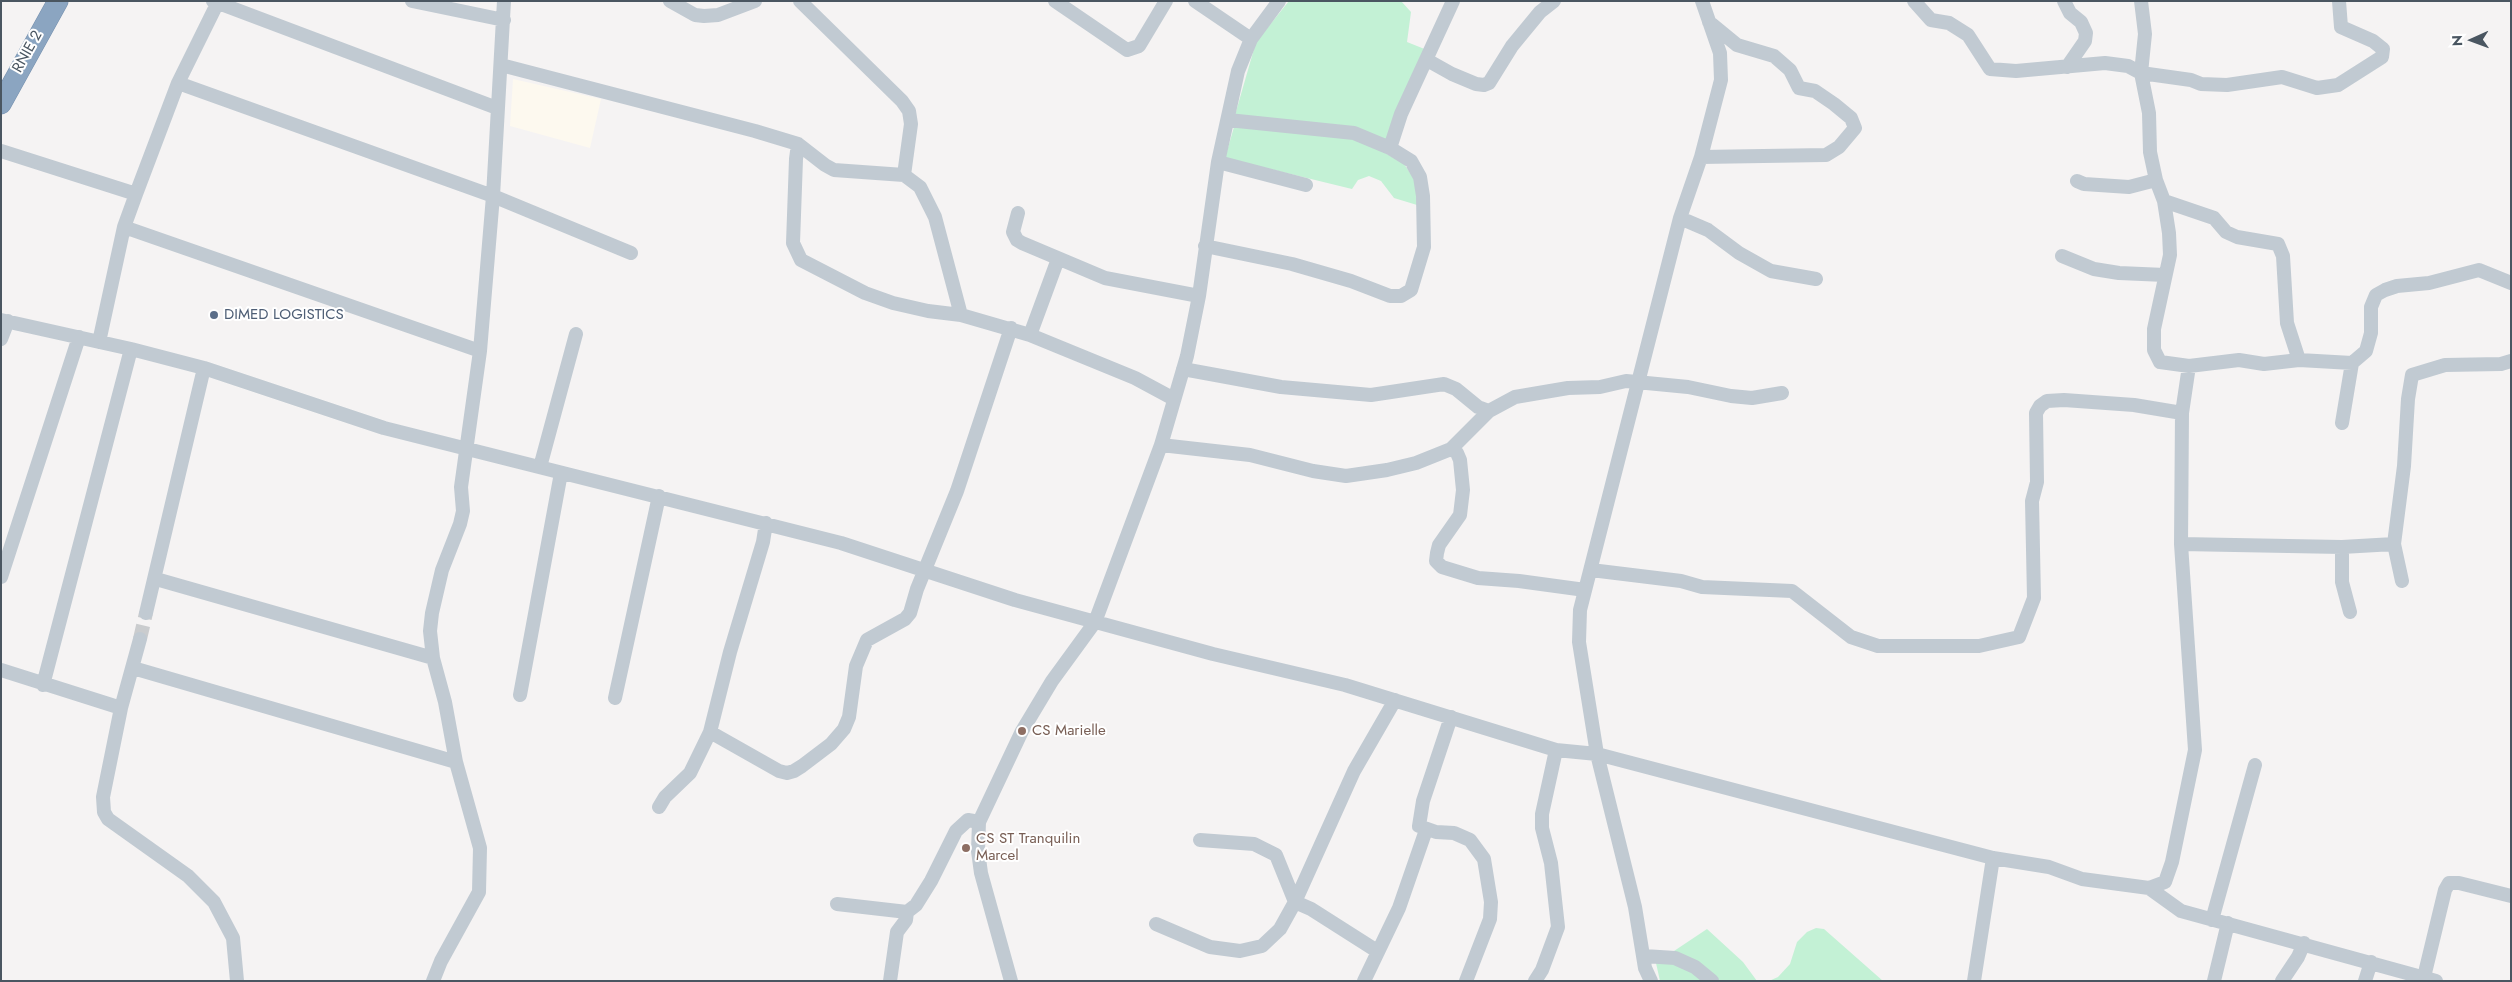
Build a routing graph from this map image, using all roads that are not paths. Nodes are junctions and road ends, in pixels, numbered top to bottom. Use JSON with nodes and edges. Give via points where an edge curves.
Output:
{"nodes":[{"id":1,"x":58,"y":1,"type":"edge"},
{"id":2,"x":412,"y":1,"type":"edge"},
{"id":3,"x":504,"y":1,"type":"edge"},
{"id":4,"x":670,"y":1,"type":"edge"},
{"id":5,"x":755,"y":1,"type":"edge"},
{"id":6,"x":800,"y":1,"type":"edge"},
{"id":7,"x":1055,"y":1,"type":"edge"},
{"id":8,"x":1166,"y":1,"type":"edge"},
{"id":9,"x":1196,"y":1,"type":"edge"},
{"id":10,"x":1279,"y":1,"type":"edge"},
{"id":11,"x":1454,"y":1,"type":"edge"},
{"id":12,"x":1554,"y":1,"type":"edge"},
{"id":13,"x":1702,"y":1,"type":"edge"},
{"id":14,"x":1914,"y":1,"type":"edge"},
{"id":15,"x":2064,"y":1,"type":"edge"},
{"id":16,"x":2141,"y":1,"type":"edge"},
{"id":17,"x":2339,"y":1,"type":"edge"},
{"id":18,"x":215,"y":3,"type":"edge"},
{"id":19,"x":504,"y":20,"type":"junction"},
{"id":20,"x":1708,"y":22,"type":"junction"},
{"id":21,"x":1251,"y":39,"type":"junction"},
{"id":22,"x":1427,"y":60,"type":"junction"},
{"id":23,"x":501,"y":65,"type":"junction"},
{"id":24,"x":2067,"y":67,"type":"junction"},
{"id":25,"x":2141,"y":73,"type":"junction"},
{"id":26,"x":178,"y":83,"type":"junction"},
{"id":27,"x":1,"y":104,"type":"edge"},
{"id":28,"x":497,"y":108,"type":"junction"},
{"id":29,"x":1228,"y":120,"type":"junction"},
{"id":30,"x":798,"y":144,"type":"junction"},
{"id":31,"x":1390,"y":148,"type":"junction"},
{"id":32,"x":1,"y":151,"type":"edge"},
{"id":33,"x":1701,"y":157,"type":"junction"},
{"id":34,"x":1218,"y":162,"type":"junction"},
{"id":35,"x":904,"y":175,"type":"junction"},
{"id":36,"x":2156,"y":180,"type":"junction"},
{"id":37,"x":2076,"y":181,"type":"dead end"},
{"id":38,"x":1306,"y":184,"type":"dead end"},
{"id":39,"x":136,"y":194,"type":"junction"},
{"id":40,"x":493,"y":196,"type":"junction"},
{"id":41,"x":2164,"y":201,"type":"junction"},
{"id":42,"x":1018,"y":213,"type":"dead end"},
{"id":43,"x":1680,"y":218,"type":"junction"},
{"id":44,"x":124,"y":227,"type":"junction"},
{"id":45,"x":1205,"y":246,"type":"junction"},
{"id":46,"x":631,"y":253,"type":"dead end"},
{"id":47,"x":2062,"y":256,"type":"dead end"},
{"id":48,"x":1058,"y":259,"type":"junction"},
{"id":49,"x":2164,"y":275,"type":"junction"},
{"id":50,"x":1816,"y":279,"type":"dead end"},
{"id":51,"x":2511,"y":283,"type":"edge"},
{"id":52,"x":1199,"y":296,"type":"junction"},
{"id":53,"x":962,"y":315,"type":"junction"},
{"id":54,"x":4,"y":321,"type":"edge"},
{"id":55,"x":1011,"y":328,"type":"junction"},
{"id":56,"x":576,"y":334,"type":"dead end"},
{"id":57,"x":1030,"y":335,"type":"junction"},
{"id":58,"x":79,"y":337,"type":"junction"},
{"id":59,"x":1,"y":340,"type":"edge"},
{"id":60,"x":99,"y":342,"type":"junction"},
{"id":61,"x":131,"y":349,"type":"junction"},
{"id":62,"x":480,"y":351,"type":"junction"},
{"id":63,"x":2299,"y":360,"type":"junction"},
{"id":64,"x":2511,"y":361,"type":"edge"},
{"id":65,"x":2352,"y":363,"type":"junction"},
{"id":66,"x":2189,"y":366,"type":"junction"},
{"id":67,"x":204,"y":368,"type":"junction"},
{"id":68,"x":1183,"y":369,"type":"junction"},
{"id":69,"x":1640,"y":381,"type":"junction"},
{"id":70,"x":1782,"y":393,"type":"dead end"},
{"id":71,"x":1174,"y":399,"type":"junction"},
{"id":72,"x":1489,"y":411,"type":"junction"},
{"id":73,"x":2182,"y":413,"type":"junction"},
{"id":74,"x":2342,"y":423,"type":"dead end"},
{"id":75,"x":1161,"y":445,"type":"junction"},
{"id":76,"x":465,"y":448,"type":"junction"},
{"id":77,"x":1451,"y":448,"type":"junction"},
{"id":78,"x":540,"y":468,"type":"junction"},
{"id":79,"x":561,"y":473,"type":"junction"},
{"id":80,"x":659,"y":496,"type":"junction"},
{"id":81,"x":766,"y":523,"type":"junction"},
{"id":82,"x":2181,"y":544,"type":"junction"},
{"id":83,"x":2394,"y":544,"type":"junction"},
{"id":84,"x":2342,"y":547,"type":"junction"},
{"id":85,"x":925,"y":570,"type":"junction"},
{"id":86,"x":1591,"y":570,"type":"junction"},
{"id":87,"x":1,"y":577,"type":"edge"},
{"id":88,"x":156,"y":579,"type":"junction"},
{"id":89,"x":2402,"y":581,"type":"dead end"},
{"id":90,"x":1585,"y":590,"type":"junction"},
{"id":91,"x":2350,"y":612,"type":"dead end"},
{"id":92,"x":146,"y":614,"type":"tunnel mouth"},
{"id":93,"x":1095,"y":622,"type":"junction"},
{"id":94,"x":140,"y":639,"type":"tunnel mouth"},
{"id":95,"x":434,"y":658,"type":"junction"},
{"id":96,"x":133,"y":668,"type":"junction"},
{"id":97,"x":1,"y":670,"type":"edge"},
{"id":98,"x":43,"y":685,"type":"junction"},
{"id":99,"x":520,"y":695,"type":"dead end"},
{"id":100,"x":615,"y":698,"type":"dead end"},
{"id":101,"x":1395,"y":700,"type":"junction"},
{"id":102,"x":121,"y":708,"type":"junction"},
{"id":103,"x":1451,"y":718,"type":"junction"},
{"id":104,"x":710,"y":732,"type":"junction"},
{"id":105,"x":1556,"y":750,"type":"junction"},
{"id":106,"x":1597,"y":754,"type":"junction"},
{"id":107,"x":456,"y":762,"type":"junction"},
{"id":108,"x":2255,"y":765,"type":"dead end"},
{"id":109,"x":659,"y":807,"type":"dead end"},
{"id":110,"x":979,"y":822,"type":"junction"},
{"id":111,"x":1426,"y":830,"type":"junction"},
{"id":112,"x":1200,"y":840,"type":"dead end"},
{"id":113,"x":1993,"y":858,"type":"junction"},
{"id":114,"x":2149,"y":888,"type":"junction"},
{"id":115,"x":2511,"y":896,"type":"edge"},
{"id":116,"x":1295,"y":902,"type":"junction"},
{"id":117,"x":837,"y":904,"type":"dead end"},
{"id":118,"x":907,"y":912,"type":"junction"},
{"id":119,"x":2212,"y":920,"type":"junction"},
{"id":120,"x":2228,"y":923,"type":"junction"},
{"id":121,"x":1156,"y":924,"type":"dead end"},
{"id":122,"x":2304,"y":943,"type":"junction"},
{"id":123,"x":1377,"y":951,"type":"junction"},
{"id":124,"x":1644,"y":956,"type":"junction"},
{"id":125,"x":2371,"y":962,"type":"junction"},
{"id":126,"x":2430,"y":979,"type":"edge"},
{"id":127,"x":237,"y":981,"type":"edge"},
{"id":128,"x":433,"y":981,"type":"edge"},
{"id":129,"x":890,"y":981,"type":"edge"},
{"id":130,"x":1011,"y":981,"type":"edge"},
{"id":131,"x":1364,"y":981,"type":"edge"},
{"id":132,"x":1466,"y":981,"type":"edge"},
{"id":133,"x":1535,"y":981,"type":"edge"},
{"id":134,"x":1651,"y":981,"type":"edge"},
{"id":135,"x":1712,"y":981,"type":"edge"},
{"id":136,"x":1974,"y":981,"type":"edge"},
{"id":137,"x":2214,"y":981,"type":"edge"},
{"id":138,"x":2282,"y":981,"type":"edge"},
{"id":139,"x":2365,"y":981,"type":"edge"}],
"edges":[{"from":1,"to":27,"type":"highway","name":"RNIE 2","number":"RNIE 2"},
{"from":2,"to":19,"type":"street"},
{"from":3,"to":19,"type":"street"},
{"from":4,"to":5,"type":"street","via":[[695,15],[704,16],[718,15]]},
{"from":6,"to":35,"type":"street","via":[[909,111],[911,124]]},
{"from":7,"to":8,"type":"street","via":[[1127,50],[1138,46]]},
{"from":9,"to":21,"type":"street"},
{"from":10,"to":21,"type":"street"},
{"from":11,"to":22,"type":"street"},
{"from":12,"to":22,"type":"street","via":[[1540,12],[1512,46],[1489,83],[1476,84]]},
{"from":13,"to":20,"type":"street"},
{"from":14,"to":24,"type":"street","via":[[1931,20],[1949,24],[1968,35],[1990,69],[2016,71]]},
{"from":15,"to":24,"type":"street","via":[[2086,32],[2085,41]]},
{"from":16,"to":25,"type":"street","via":[[2145,34]]},
{"from":17,"to":25,"type":"street","via":[[2341,27],[2374,41],[2383,50],[2382,57],[2338,85],[2317,88],[2282,78],[2217,86]]},
{"from":18,"to":26,"type":"street"},
{"from":18,"to":28,"type":"street"},
{"from":19,"to":23,"type":"street"},
{"from":20,"to":33,"type":"street","via":[[1720,53],[1721,80]]},
{"from":20,"to":33,"type":"street","via":[[1737,45],[1774,56],[1790,70],[1799,88],[1815,91],[1834,104],[1851,118],[1855,128],[1839,147],[1826,155]]},
{"from":21,"to":29,"type":"street","via":[[1238,71]]},
{"from":22,"to":31,"type":"street","via":[[1401,114]]},
{"from":23,"to":28,"type":"street"},
{"from":23,"to":30,"type":"street"},
{"from":24,"to":25,"type":"street","via":[[2106,62],[2128,66]]},
{"from":25,"to":36,"type":"street","via":[[2150,113],[2150,152]]},
{"from":26,"to":39,"type":"street"},
{"from":26,"to":40,"type":"street"},
{"from":28,"to":40,"type":"street"},
{"from":29,"to":31,"type":"street","via":[[1354,133]]},
{"from":29,"to":34,"type":"street"},
{"from":30,"to":35,"type":"street","via":[[834,170]]},
{"from":30,"to":53,"type":"street","via":[[793,243],[801,260],[864,293],[893,303]]},
{"from":31,"to":45,"type":"street","via":[[1411,161],[1420,177],[1423,196],[1424,247],[1411,290],[1401,296],[1390,296],[1292,264]]},
{"from":32,"to":39,"type":"street"},
{"from":33,"to":43,"type":"street"},
{"from":34,"to":38,"type":"street"},
{"from":34,"to":45,"type":"street"},
{"from":35,"to":53,"type":"street","via":[[920,187],[936,217]]},
{"from":36,"to":37,"type":"street","via":[[2129,187]]},
{"from":36,"to":41,"type":"street"},
{"from":39,"to":44,"type":"street"},
{"from":40,"to":46,"type":"street"},
{"from":40,"to":62,"type":"street"},
{"from":41,"to":49,"type":"street","via":[[2170,255]]},
{"from":41,"to":63,"type":"street","via":[[2214,218],[2226,232],[2237,237],[2278,244],[2283,256],[2286,323]]},
{"from":42,"to":48,"type":"street","via":[[1013,232],[1016,240]]},
{"from":43,"to":50,"type":"street","via":[[1708,230],[1731,248],[1771,271]]},
{"from":43,"to":69,"type":"street"},
{"from":44,"to":60,"type":"street"},
{"from":44,"to":62,"type":"street"},
{"from":45,"to":52,"type":"street"},
{"from":47,"to":49,"type":"street","via":[[2094,269]]},
{"from":48,"to":52,"type":"street","via":[[1105,278]]},
{"from":48,"to":57,"type":"street"},
{"from":49,"to":66,"type":"street","via":[[2154,329],[2156,357],[2160,362]]},
{"from":51,"to":65,"type":"street","via":[[2478,270],[2385,290],[2376,295],[2371,307],[2371,333],[2366,351]]},
{"from":52,"to":68,"type":"street"},
{"from":53,"to":55,"type":"street"},
{"from":54,"to":58,"type":"street"},
{"from":54,"to":59,"type":"street"},
{"from":55,"to":57,"type":"street"},
{"from":55,"to":85,"type":"street","via":[[957,491]]},
{"from":56,"to":78,"type":"street"},
{"from":57,"to":71,"type":"street","via":[[1135,378]]},
{"from":58,"to":60,"type":"street"},
{"from":58,"to":87,"type":"street"},
{"from":60,"to":61,"type":"street"},
{"from":61,"to":67,"type":"street"},
{"from":61,"to":98,"type":"street"},
{"from":62,"to":76,"type":"street"},
{"from":63,"to":65,"type":"street"},
{"from":63,"to":66,"type":"street","via":[[2264,364],[2239,360]]},
{"from":64,"to":83,"type":"street","via":[[2445,365],[2412,375]]},
{"from":65,"to":74,"type":"street"},
{"from":66,"to":73,"type":"street"},
{"from":67,"to":76,"type":"street","via":[[384,428]]},
{"from":67,"to":88,"type":"street"},
{"from":68,"to":71,"type":"street"},
{"from":68,"to":72,"type":"street","via":[[1281,387],[1371,395],[1444,384]]},
{"from":69,"to":70,"type":"street","via":[[1752,398]]},
{"from":69,"to":72,"type":"street","via":[[1568,388],[1515,398]]},
{"from":69,"to":86,"type":"street"},
{"from":71,"to":75,"type":"street"},
{"from":72,"to":77,"type":"street"},
{"from":73,"to":82,"type":"street"},
{"from":73,"to":86,"type":"street","via":[[2134,405],[2064,400],[2046,401],[2040,406],[2036,414],[2037,482],[2032,501],[2034,598],[2019,637],[1979,646],[1878,646],[1851,637],[1792,591],[1702,587],[1681,581]]},
{"from":75,"to":77,"type":"street","via":[[1250,455],[1346,476],[1397,468]]},
{"from":75,"to":93,"type":"street"},
{"from":76,"to":78,"type":"street"},
{"from":76,"to":95,"type":"street","via":[[460,491],[463,511],[442,570],[432,613],[430,630]]},
{"from":77,"to":90,"type":"street","via":[[1460,460],[1463,490],[1460,515],[1439,545],[1436,561],[1442,567],[1478,578]]},
{"from":78,"to":79,"type":"street"},
{"from":79,"to":80,"type":"street"},
{"from":79,"to":99,"type":"street"},
{"from":80,"to":81,"type":"street"},
{"from":80,"to":100,"type":"street"},
{"from":81,"to":85,"type":"street"},
{"from":81,"to":104,"type":"street"},
{"from":82,"to":84,"type":"street"},
{"from":82,"to":114,"type":"street","via":[[2195,750],[2172,862],[2165,882]]},
{"from":83,"to":84,"type":"street"},
{"from":83,"to":89,"type":"street"},
{"from":84,"to":91,"type":"street","via":[[2342,582]]},
{"from":85,"to":93,"type":"street"},
{"from":85,"to":104,"type":"street","via":[[910,614],[867,640],[860,653],[844,729],[831,744],[802,766],[794,771],[779,771]]},
{"from":86,"to":90,"type":"street"},
{"from":88,"to":92,"type":"street"},
{"from":88,"to":95,"type":"street"},
{"from":90,"to":106,"type":"street","via":[[1580,610],[1579,642]]},
{"from":93,"to":101,"type":"street"},
{"from":93,"to":110,"type":"street","via":[[1022,731]]},
{"from":94,"to":96,"type":"street"},
{"from":95,"to":107,"type":"street"},
{"from":96,"to":102,"type":"street"},
{"from":96,"to":107,"type":"street"},
{"from":97,"to":98,"type":"street"},
{"from":98,"to":102,"type":"street"},
{"from":101,"to":103,"type":"street"},
{"from":101,"to":116,"type":"street","via":[[1354,771]]},
{"from":102,"to":127,"type":"street","via":[[102,797],[104,812],[108,819],[188,876],[214,902],[233,938]]},
{"from":103,"to":105,"type":"street"},
{"from":103,"to":111,"type":"street","via":[[1423,801],[1419,826]]},
{"from":104,"to":109,"type":"street","via":[[690,773]]},
{"from":105,"to":106,"type":"street"},
{"from":105,"to":133,"type":"street","via":[[1542,828],[1551,863],[1558,927]]},
{"from":106,"to":113,"type":"street"},
{"from":106,"to":124,"type":"street","via":[[1628,875]]},
{"from":107,"to":128,"type":"street","via":[[480,848],[479,892]]},
{"from":108,"to":119,"type":"street"},
{"from":110,"to":118,"type":"street","via":[[968,820],[956,831],[931,881],[916,905]]},
{"from":110,"to":130,"type":"street","via":[[981,873]]},
{"from":111,"to":123,"type":"street","via":[[1399,908]]},
{"from":111,"to":132,"type":"street","via":[[1462,836],[1470,840],[1484,859],[1491,902],[1490,919]]},
{"from":112,"to":116,"type":"street","via":[[1254,844],[1276,854]]},
{"from":113,"to":114,"type":"street","via":[[2049,867],[2082,879]]},
{"from":113,"to":136,"type":"street"},
{"from":114,"to":119,"type":"street","via":[[2181,911]]},
{"from":115,"to":126,"type":"street","via":[[2449,883],[2445,890]]},
{"from":116,"to":121,"type":"street","via":[[1280,929],[1262,946],[1240,951],[1210,947]]},
{"from":116,"to":123,"type":"street"},
{"from":117,"to":118,"type":"street"},
{"from":118,"to":129,"type":"street","via":[[906,920],[897,932]]},
{"from":119,"to":120,"type":"street"},
{"from":120,"to":122,"type":"street"},
{"from":120,"to":137,"type":"street"},
{"from":122,"to":125,"type":"street"},
{"from":122,"to":138,"type":"street"},
{"from":123,"to":131,"type":"street"},
{"from":124,"to":134,"type":"street"},
{"from":124,"to":135,"type":"street","via":[[1675,958],[1695,967]]},
{"from":125,"to":126,"type":"street"},
{"from":125,"to":139,"type":"street"}]}
